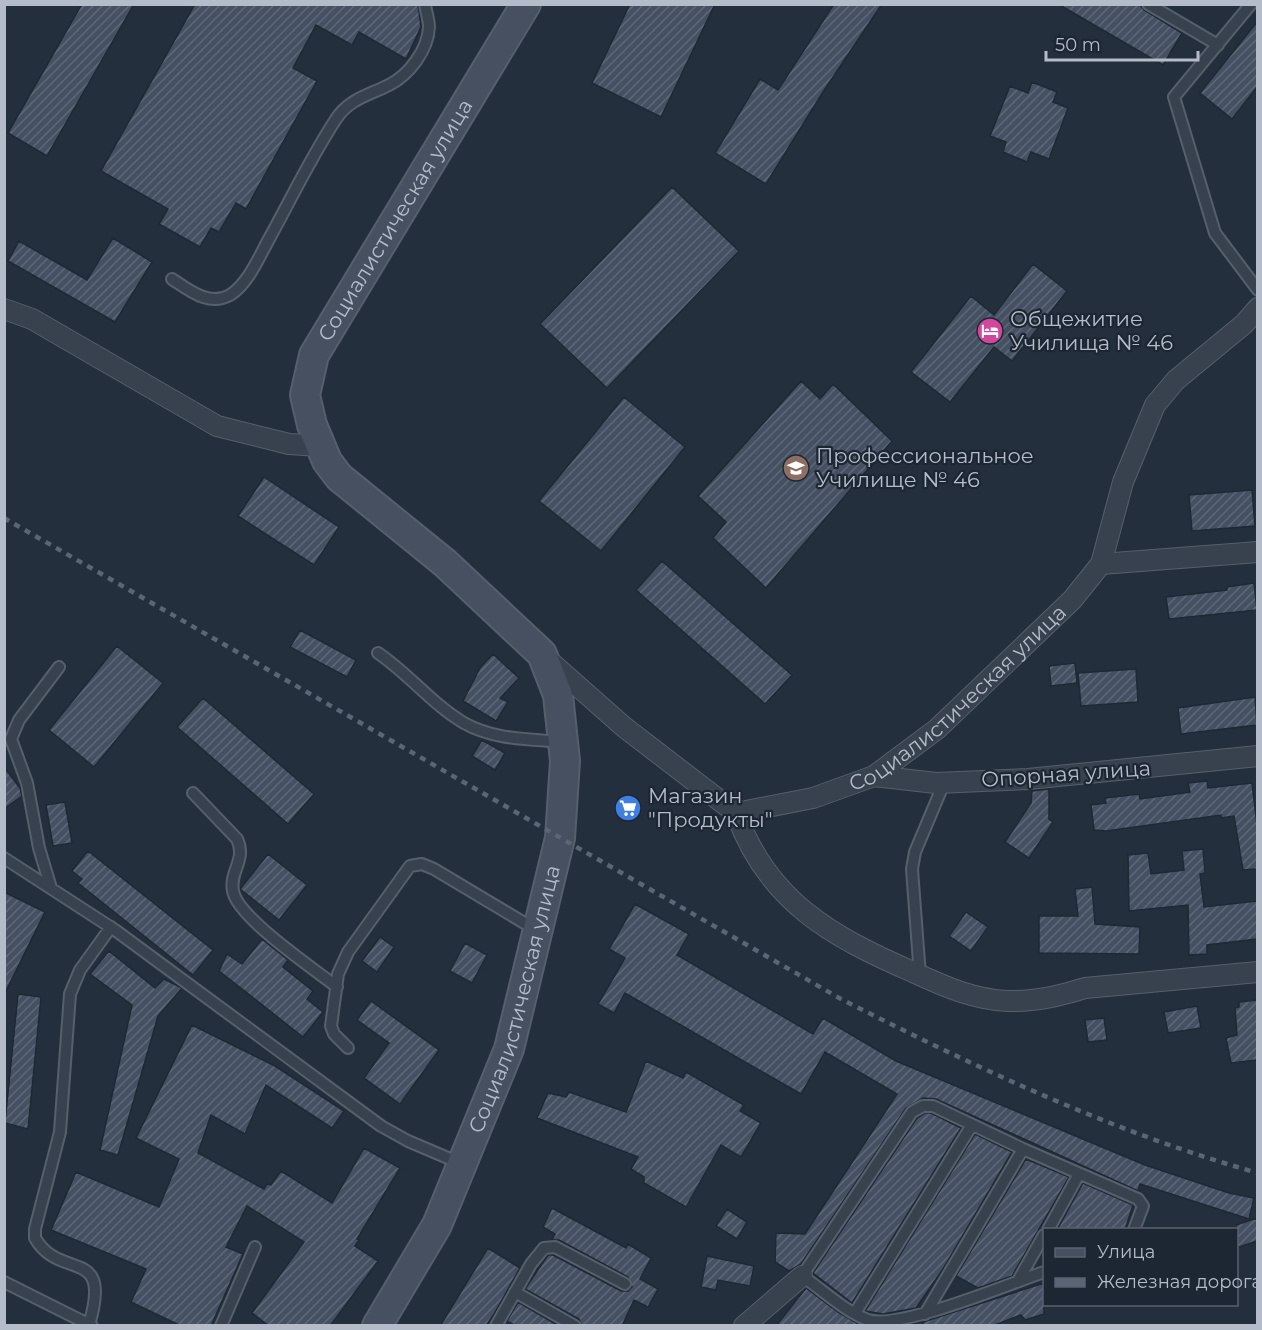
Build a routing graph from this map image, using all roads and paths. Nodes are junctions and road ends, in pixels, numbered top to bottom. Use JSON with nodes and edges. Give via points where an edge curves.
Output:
{"nodes":[{"id":1,"x":425,"y":4,"type":"edge"},
{"id":2,"x":526,"y":4,"type":"edge"},
{"id":3,"x":1148,"y":4,"type":"edge"},
{"id":4,"x":1251,"y":4,"type":"edge"},
{"id":5,"x":1218,"y":45,"type":"junction"},
{"id":6,"x":172,"y":279,"type":"dead end"},
{"id":7,"x":1257,"y":290,"type":"edge"},
{"id":8,"x":1257,"y":308,"type":"edge"},
{"id":9,"x":4,"y":309,"type":"edge"},
{"id":10,"x":1251,"y":327,"type":"edge"},
{"id":11,"x":320,"y":446,"type":"junction"},
{"id":12,"x":1257,"y":552,"type":"edge"},
{"id":13,"x":1101,"y":564,"type":"junction"},
{"id":14,"x":378,"y":653,"type":"dead end"},
{"id":15,"x":542,"y":654,"type":"junction"},
{"id":16,"x":58,"y":667,"type":"dead end"},
{"id":17,"x":563,"y":742,"type":"junction"},
{"id":18,"x":1257,"y":756,"type":"edge"},
{"id":19,"x":874,"y":776,"type":"junction"},
{"id":20,"x":944,"y":783,"type":"junction"},
{"id":21,"x":193,"y":793,"type":"dead end"},
{"id":22,"x":736,"y":813,"type":"junction"},
{"id":23,"x":4,"y":858,"type":"edge"},
{"id":24,"x":51,"y":888,"type":"junction"},
{"id":25,"x":111,"y":927,"type":"junction"},
{"id":26,"x":539,"y":931,"type":"junction"},
{"id":27,"x":1257,"y":972,"type":"edge"},
{"id":28,"x":920,"y":976,"type":"junction"},
{"id":29,"x":337,"y":987,"type":"junction"},
{"id":30,"x":348,"y":1047,"type":"dead end"},
{"id":31,"x":972,"y":1125,"type":"junction"},
{"id":32,"x":1023,"y":1149,"type":"junction"},
{"id":33,"x":462,"y":1164,"type":"junction"},
{"id":34,"x":1079,"y":1174,"type":"junction"},
{"id":35,"x":1049,"y":1228,"type":"edge"},
{"id":36,"x":1135,"y":1228,"type":"edge"},
{"id":37,"x":1043,"y":1237,"type":"edge"},
{"id":38,"x":255,"y":1247,"type":"dead end"},
{"id":39,"x":1043,"y":1272,"type":"edge"},
{"id":40,"x":802,"y":1276,"type":"junction"},
{"id":41,"x":1018,"y":1281,"type":"junction"},
{"id":42,"x":4,"y":1282,"type":"edge"},
{"id":43,"x":625,"y":1284,"type":"dead end"},
{"id":44,"x":514,"y":1293,"type":"junction"},
{"id":45,"x":855,"y":1313,"type":"junction"},
{"id":46,"x":925,"y":1314,"type":"junction"},
{"id":47,"x":91,"y":1325,"type":"edge"},
{"id":48,"x":221,"y":1326,"type":"edge"},
{"id":49,"x":377,"y":1326,"type":"edge"},
{"id":50,"x":496,"y":1326,"type":"edge"},
{"id":51,"x":575,"y":1326,"type":"edge"},
{"id":52,"x":744,"y":1326,"type":"edge"}],
"edges":[{"from":1,"to":6,"type":"lane","via":[[429,27],[412,66],[396,81],[357,98],[337,117],[236,290],[218,300],[203,298]]},
{"from":2,"to":11,"type":"main road","name":"Социалистическая улица","via":[[314,356],[305,395]]},
{"from":3,"to":5,"type":"lane"},
{"from":4,"to":5,"type":"lane"},
{"from":5,"to":7,"type":"lane","via":[[1174,97],[1215,232]]},
{"from":8,"to":10,"type":"street","name":"Социалистическая улица"},
{"from":9,"to":11,"type":"street","via":[[32,319],[217,426],[289,444]]},
{"from":10,"to":13,"type":"street","name":"Социалистическая улица","via":[[1176,380],[1155,405],[1123,482]]},
{"from":11,"to":15,"type":"main road","name":"Социалистическая улица","via":[[339,477],[445,563]]},
{"from":12,"to":13,"type":"street"},
{"from":13,"to":19,"type":"street","name":"Социалистическая улица","via":[[1072,600],[937,729]]},
{"from":14,"to":17,"type":"lane","via":[[471,726],[512,738]]},
{"from":15,"to":17,"type":"main road","name":"Социалистическая улица","via":[[558,695]]},
{"from":15,"to":22,"type":"street","name":"Социалистическая улица","via":[[624,727]]},
{"from":16,"to":24,"type":"lane","via":[[19,720],[11,739],[27,783]]},
{"from":17,"to":26,"type":"main road","name":"Социалистическая улица","via":[[560,838]]},
{"from":18,"to":20,"type":"street","name":"Опорная улица","via":[[1125,771]]},
{"from":19,"to":20,"type":"street","name":"Опорная улица"},
{"from":19,"to":22,"type":"street","name":"Социалистическая улица","via":[[813,798]]},
{"from":20,"to":28,"type":"lane","via":[[915,852],[912,869]]},
{"from":21,"to":29,"type":"lane","via":[[241,847],[241,861],[232,880],[235,900],[256,924]]},
{"from":22,"to":28,"type":"street","via":[[761,867],[807,915],[842,939]]},
{"from":23,"to":24,"type":"lane"},
{"from":24,"to":25,"type":"lane"},
{"from":25,"to":33,"type":"lane","via":[[381,1126]]},
{"from":25,"to":47,"type":"lane","via":[[80,970],[70,994],[60,1132],[34,1230],[34,1238],[45,1251],[78,1266],[92,1278],[98,1293]]},
{"from":26,"to":29,"type":"lane","via":[[434,870],[415,864],[404,871],[348,952]]},
{"from":26,"to":33,"type":"main road","name":"Социалистическая улица","via":[[509,1049]]},
{"from":27,"to":28,"type":"street","via":[[1085,988],[1063,995],[1010,1001],[976,996]]},
{"from":29,"to":30,"type":"lane","via":[[331,1026]]},
{"from":31,"to":32,"type":"lane"},
{"from":31,"to":40,"type":"lane","via":[[933,1106],[912,1112]]},
{"from":31,"to":45,"type":"lane"},
{"from":32,"to":34,"type":"lane"},
{"from":32,"to":46,"type":"lane"},
{"from":33,"to":49,"type":"main road","name":"Социалистическая улица","via":[[437,1225]]},
{"from":34,"to":35,"type":"lane"},
{"from":34,"to":36,"type":"lane","via":[[1138,1199],[1143,1206]]},
{"from":37,"to":41,"type":"lane"},
{"from":38,"to":48,"type":"lane"},
{"from":39,"to":41,"type":"lane"},
{"from":40,"to":45,"type":"lane"},
{"from":40,"to":52,"type":"street"},
{"from":41,"to":46,"type":"lane"},
{"from":42,"to":47,"type":"lane"},
{"from":43,"to":44,"type":"lane","via":[[548,1246],[536,1256]]},
{"from":44,"to":50,"type":"lane"},
{"from":44,"to":51,"type":"lane"},
{"from":45,"to":46,"type":"lane","via":[[888,1323]]}]}
